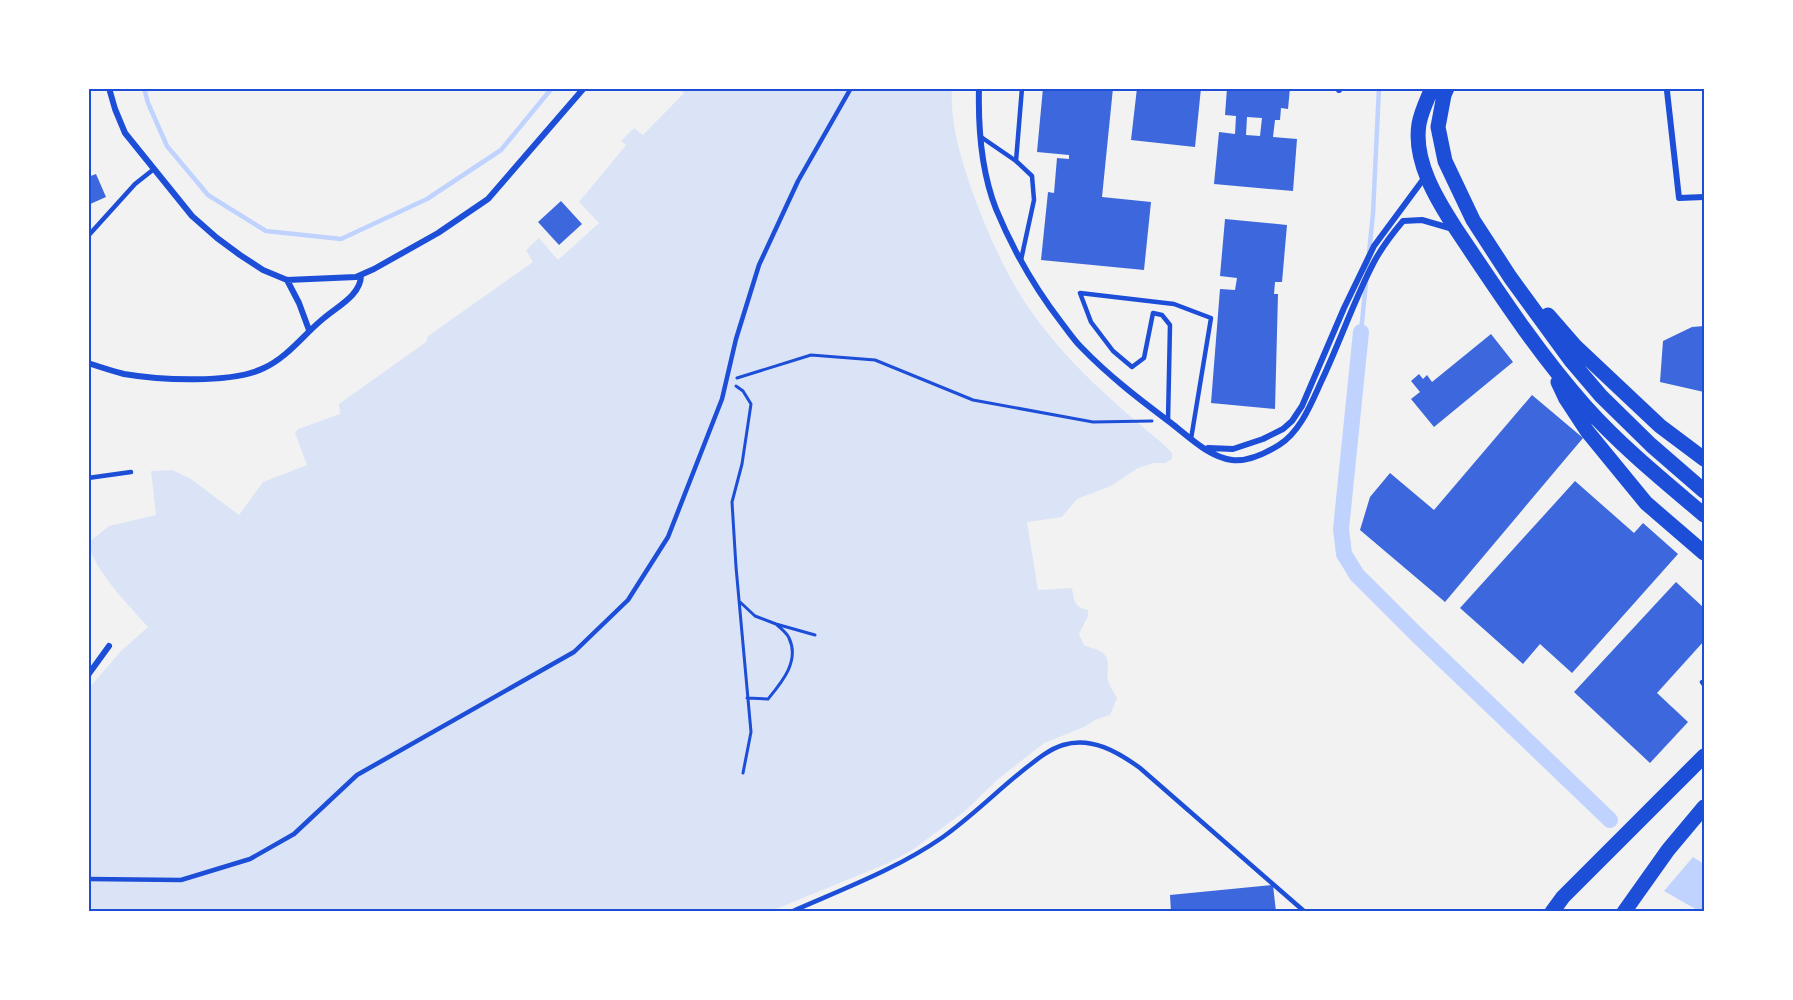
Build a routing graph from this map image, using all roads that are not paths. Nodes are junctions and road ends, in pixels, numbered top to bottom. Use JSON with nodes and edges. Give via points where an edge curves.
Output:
{"nodes":[{"id":1,"x":109,"y":88,"type":"edge"},
{"id":2,"x":584,"y":88,"type":"edge"},
{"id":3,"x":851,"y":88,"type":"edge"},
{"id":4,"x":979,"y":88,"type":"edge"},
{"id":5,"x":1022,"y":88,"type":"edge"},
{"id":6,"x":1431,"y":88,"type":"edge"},
{"id":7,"x":1447,"y":88,"type":"edge"},
{"id":8,"x":1668,"y":88,"type":"edge"},
{"id":9,"x":981,"y":137,"type":"junction"},
{"id":10,"x":1016,"y":160,"type":"junction"},
{"id":11,"x":154,"y":169,"type":"junction"},
{"id":12,"x":1426,"y":175,"type":"junction"},
{"id":13,"x":1704,"y":197,"type":"edge"},
{"id":14,"x":1455,"y":230,"type":"junction"},
{"id":15,"x":88,"y":236,"type":"edge"},
{"id":16,"x":1021,"y":260,"type":"junction"},
{"id":17,"x":361,"y":275,"type":"junction"},
{"id":18,"x":1510,"y":278,"type":"junction"},
{"id":19,"x":288,"y":280,"type":"junction"},
{"id":20,"x":309,"y":330,"type":"junction"},
{"id":21,"x":1547,"y":361,"type":"junction"},
{"id":22,"x":88,"y":363,"type":"edge"},
{"id":23,"x":1168,"y":421,"type":"junction"},
{"id":24,"x":1191,"y":439,"type":"junction"},
{"id":25,"x":1204,"y":448,"type":"junction"},
{"id":26,"x":1704,"y":459,"type":"edge"},
{"id":27,"x":131,"y":472,"type":"dead end"},
{"id":28,"x":88,"y":478,"type":"edge"},
{"id":29,"x":1704,"y":491,"type":"edge"},
{"id":30,"x":1704,"y":515,"type":"edge"},
{"id":31,"x":1704,"y":553,"type":"edge"},
{"id":32,"x":109,"y":645,"type":"dead end"},
{"id":33,"x":88,"y":675,"type":"edge"},
{"id":34,"x":1704,"y":756,"type":"edge"},
{"id":35,"x":1704,"y":807,"type":"edge"},
{"id":36,"x":88,"y":879,"type":"edge"},
{"id":37,"x":1629,"y":910,"type":"edge"},
{"id":38,"x":791,"y":912,"type":"edge"},
{"id":39,"x":1305,"y":912,"type":"edge"},
{"id":40,"x":1552,"y":912,"type":"edge"}],
"edges":[{"from":1,"to":11,"type":"street","via":[[125,133]]},
{"from":2,"to":17,"type":"street","via":[[488,199],[438,233]]},
{"from":3,"to":36,"type":"lane","via":[[798,181],[759,265],[722,399],[668,537],[628,600],[574,652],[357,775],[294,834],[250,859],[181,880]]},
{"from":4,"to":9,"type":"street"},
{"from":5,"to":10,"type":"lane"},
{"from":6,"to":12,"type":"main road","via":[[1419,126]]},
{"from":7,"to":18,"type":"main road","via":[[1438,127],[1445,161],[1473,220]]},
{"from":8,"to":13,"type":"street","via":[[1679,198]]},
{"from":9,"to":10,"type":"lane"},
{"from":9,"to":16,"type":"street","via":[[985,175],[995,207]]},
{"from":10,"to":16,"type":"lane","via":[[1032,176],[1034,200]]},
{"from":11,"to":15,"type":"lane","via":[[135,184]]},
{"from":11,"to":19,"type":"street","via":[[192,216],[217,238],[263,270]]},
{"from":12,"to":14,"type":"main road"},
{"from":12,"to":25,"type":"street","via":[[1365,263],[1292,421],[1263,439],[1233,450]]},
{"from":14,"to":21,"type":"main road"},
{"from":14,"to":25,"type":"street","via":[[1422,220],[1403,221],[1374,262],[1315,397],[1294,433],[1281,444],[1247,460],[1221,457]]},
{"from":16,"to":23,"type":"street","via":[[1033,283],[1079,345]]},
{"from":17,"to":19,"type":"street"},
{"from":17,"to":20,"type":"street","via":[[361,283],[350,297]]},
{"from":18,"to":26,"type":"main road","via":[[1660,426]]},
{"from":18,"to":29,"type":"main road","via":[[1601,396]]},
{"from":19,"to":20,"type":"street"},
{"from":20,"to":22,"type":"street","via":[[264,369],[234,378],[170,379],[123,374]]},
{"from":21,"to":30,"type":"main road","via":[[1614,437]]},
{"from":21,"to":31,"type":"main road","via":[[1566,399],[1616,467],[1646,503]]},
{"from":23,"to":24,"type":"street"},
{"from":23,"to":24,"type":"lane","via":[[1170,325],[1162,315],[1153,313],[1144,358],[1132,367],[1113,351],[1091,322],[1080,293],[1174,304],[1210,318]]},
{"from":24,"to":25,"type":"street"},
{"from":27,"to":28,"type":"lane"},
{"from":32,"to":33,"type":"street"},
{"from":34,"to":40,"type":"main road","via":[[1571,888]]},
{"from":35,"to":37,"type":"main road","via":[[1637,892]]},
{"from":38,"to":39,"type":"lane","via":[[914,856],[1051,750],[1082,743],[1121,754],[1140,768]]}]}
